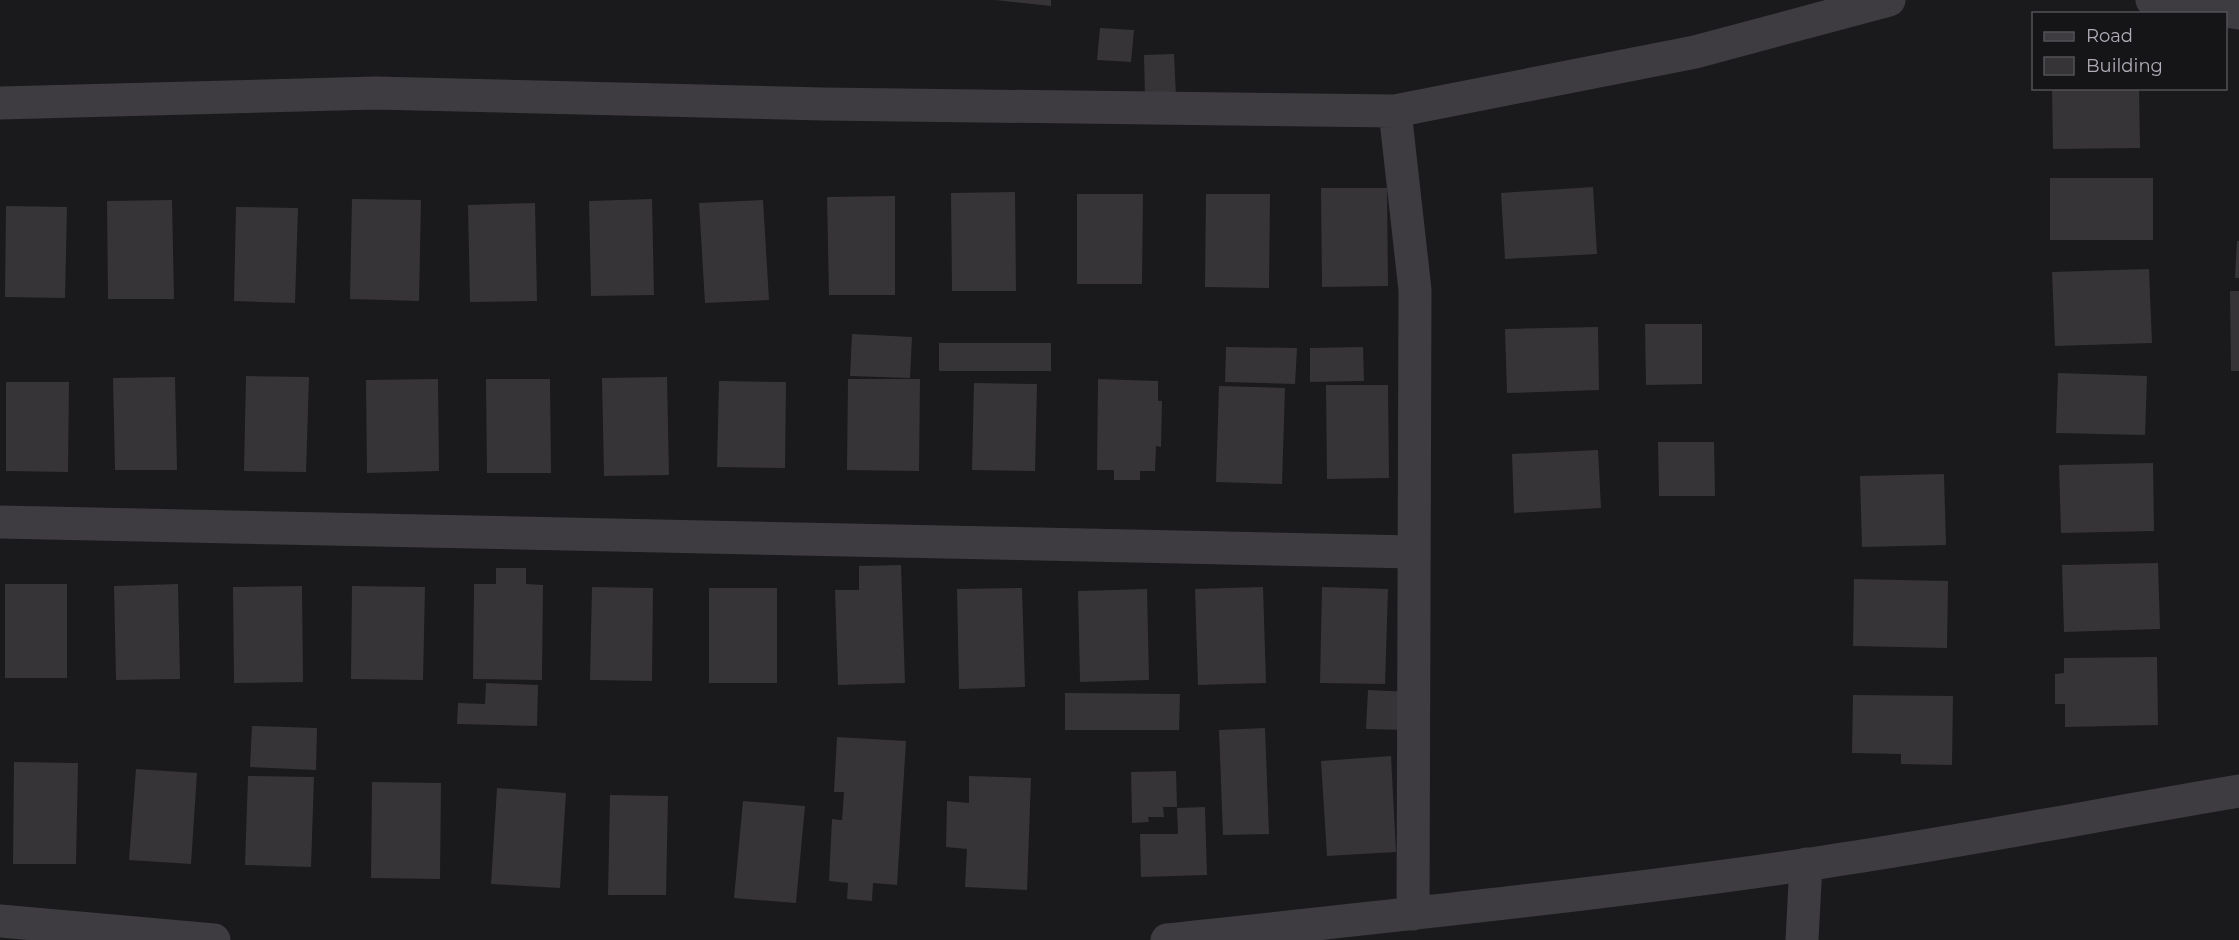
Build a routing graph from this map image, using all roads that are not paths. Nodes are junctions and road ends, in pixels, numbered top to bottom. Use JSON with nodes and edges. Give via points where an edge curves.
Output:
{"nodes":[{"id":1,"x":1889,"y":0,"type":"edge"},
{"id":2,"x":2152,"y":0,"type":"edge"},
{"id":3,"x":2239,"y":13,"type":"edge"},
{"id":4,"x":0,"y":104,"type":"edge"},
{"id":5,"x":1395,"y":111,"type":"junction"},
{"id":6,"x":0,"y":522,"type":"edge"},
{"id":7,"x":1413,"y":552,"type":"junction"},
{"id":8,"x":2239,"y":791,"type":"edge"},
{"id":9,"x":1806,"y":864,"type":"junction"},
{"id":10,"x":1413,"y":914,"type":"junction"},
{"id":11,"x":0,"y":921,"type":"edge"},
{"id":12,"x":214,"y":940,"type":"edge"},
{"id":13,"x":1167,"y":940,"type":"edge"},
{"id":14,"x":1802,"y":940,"type":"edge"}],
"edges":[{"from":1,"to":5,"type":"street","via":[[1695,52]]},
{"from":2,"to":3,"type":"street"},
{"from":4,"to":5,"type":"street","via":[[376,93],[823,104]]},
{"from":5,"to":7,"type":"street","via":[[1415,290]]},
{"from":6,"to":7,"type":"street"},
{"from":7,"to":10,"type":"street"},
{"from":8,"to":9,"type":"street"},
{"from":9,"to":10,"type":"street"},
{"from":9,"to":14,"type":"street"},
{"from":10,"to":13,"type":"street"},
{"from":11,"to":12,"type":"street"}]}
